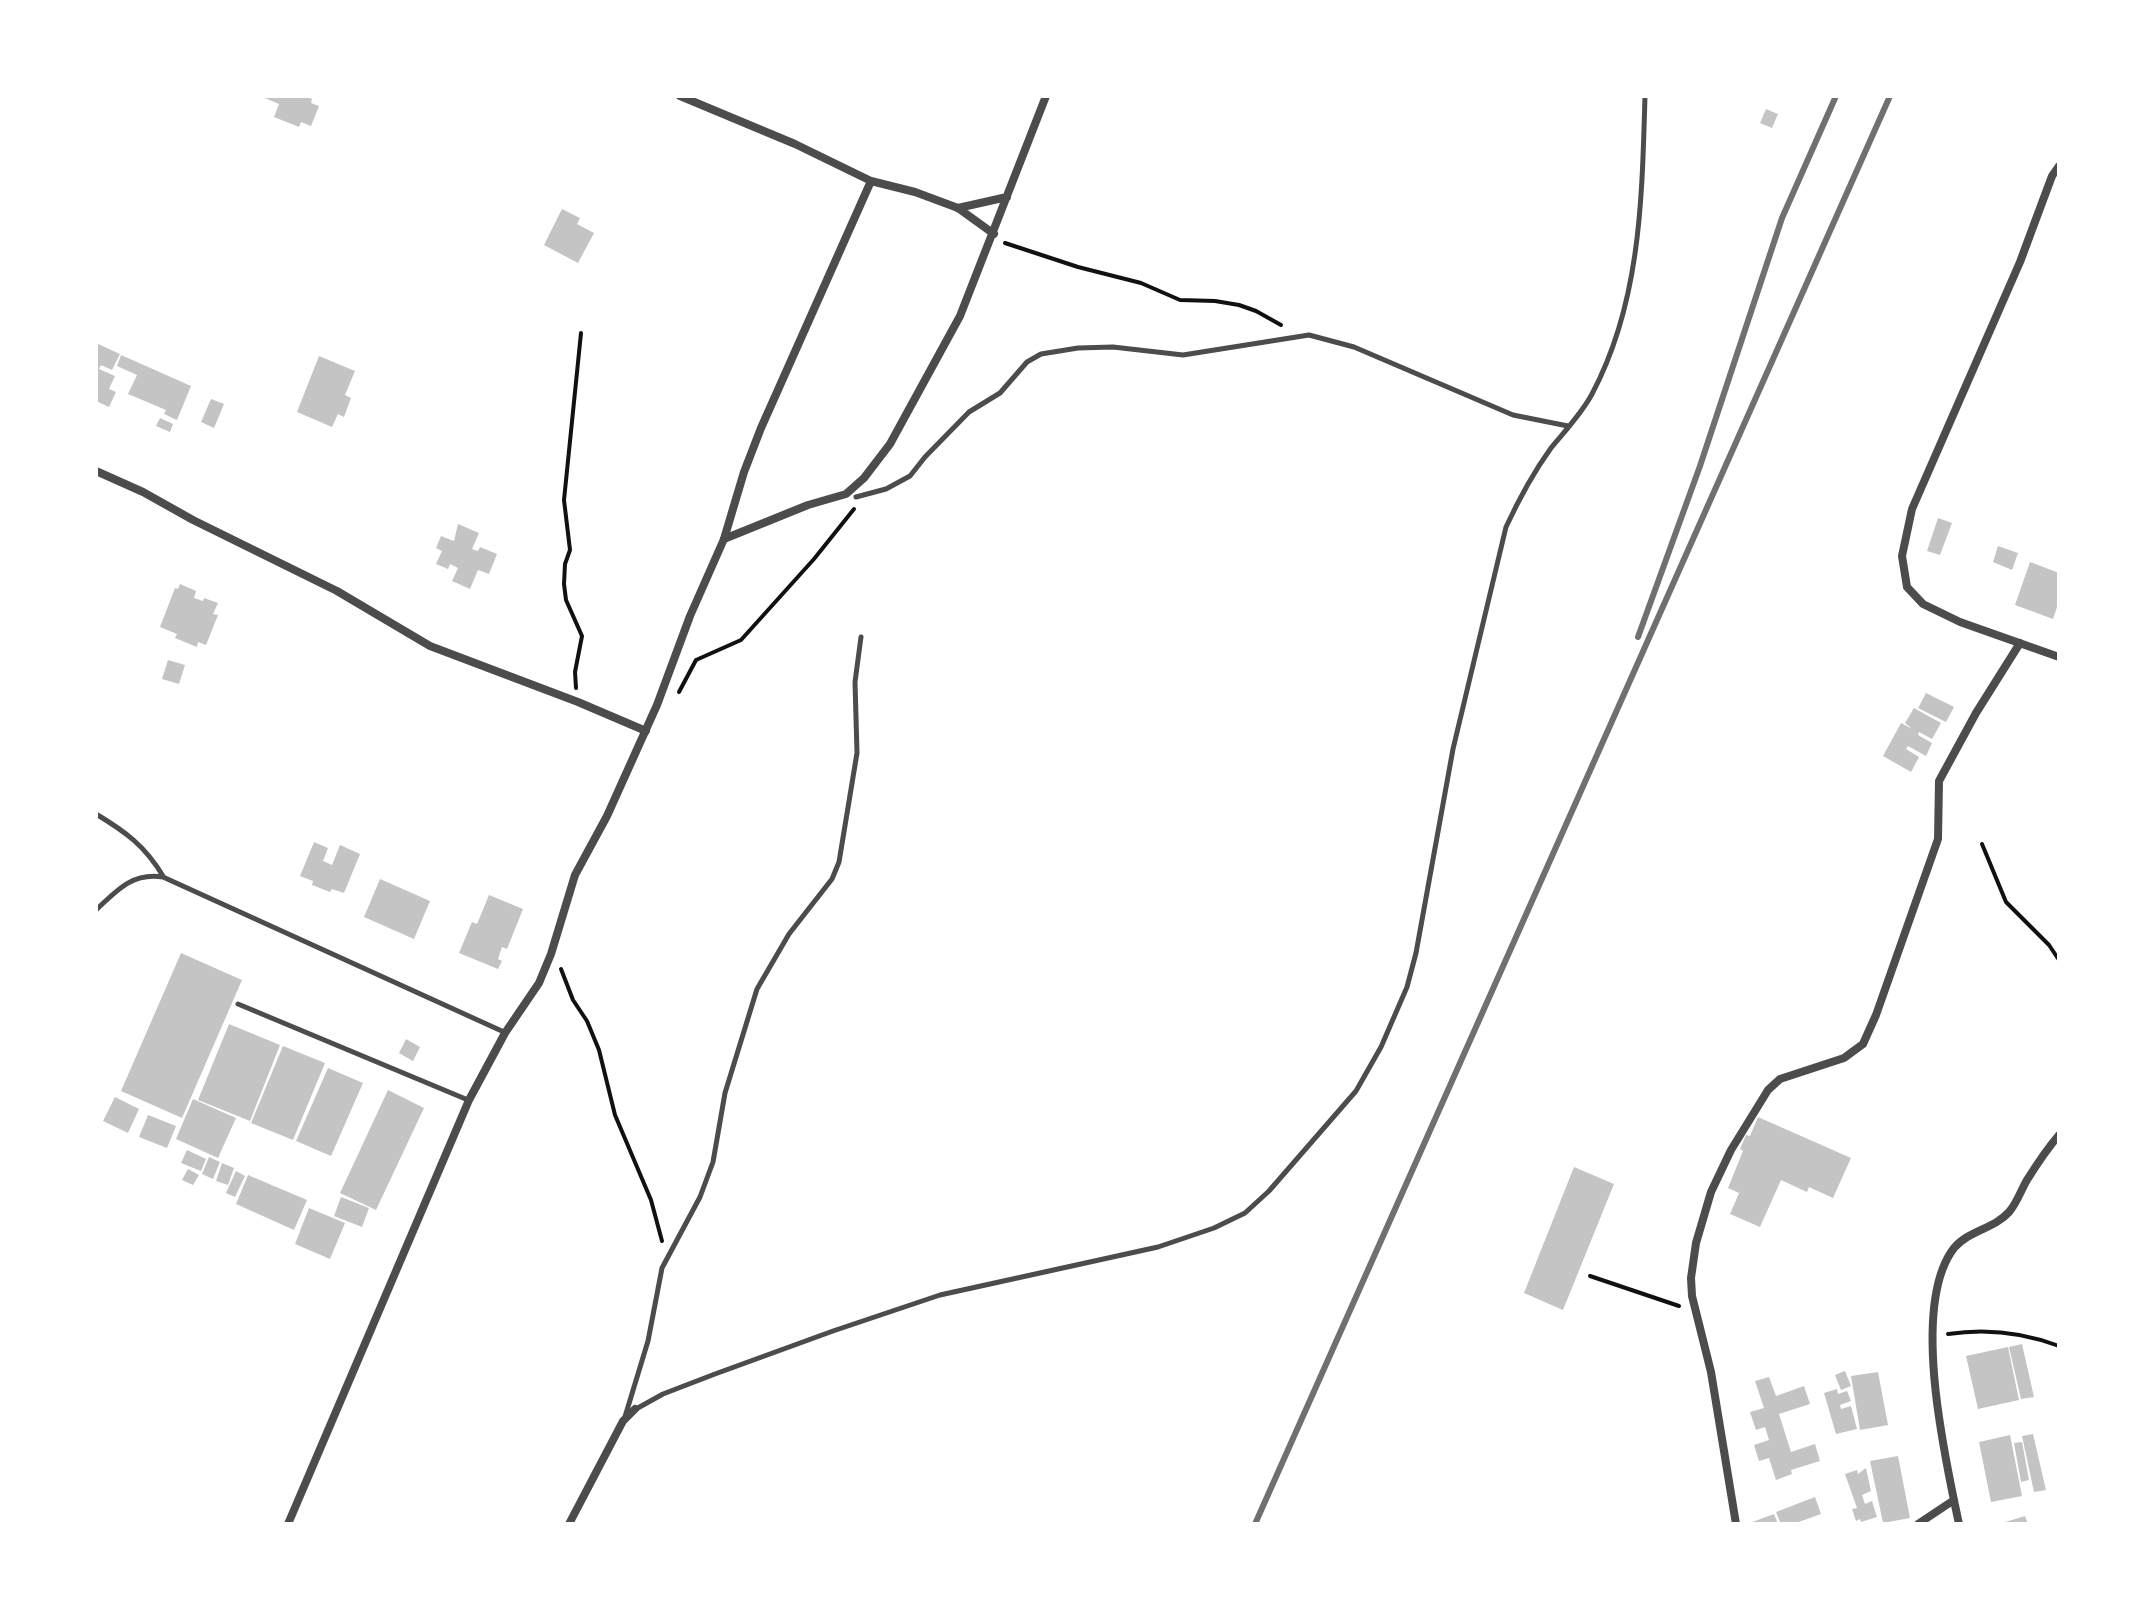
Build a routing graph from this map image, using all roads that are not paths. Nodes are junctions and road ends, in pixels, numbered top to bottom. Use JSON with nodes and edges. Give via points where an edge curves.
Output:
{"nodes":[{"id":1,"x":680,"y":96,"type":"edge"},
{"id":2,"x":1046,"y":96,"type":"edge"},
{"id":3,"x":1645,"y":96,"type":"edge"},
{"id":4,"x":2059,"y":166,"type":"edge"},
{"id":5,"x":871,"y":181,"type":"junction"},
{"id":6,"x":1007,"y":197,"type":"junction"},
{"id":7,"x":958,"y":208,"type":"junction"},
{"id":8,"x":993,"y":236,"type":"junction"},
{"id":9,"x":1568,"y":426,"type":"junction"},
{"id":10,"x":96,"y":471,"type":"edge"},
{"id":11,"x":856,"y":497,"type":"road end"},
{"id":12,"x":724,"y":539,"type":"junction"},
{"id":13,"x":861,"y":637,"type":"dead end"},
{"id":14,"x":2020,"y":643,"type":"junction"},
{"id":15,"x":2059,"y":657,"type":"edge"},
{"id":16,"x":646,"y":731,"type":"junction"},
{"id":17,"x":96,"y":814,"type":"edge"},
{"id":18,"x":163,"y":877,"type":"junction"},
{"id":19,"x":96,"y":910,"type":"edge"},
{"id":20,"x":238,"y":1004,"type":"dead end"},
{"id":21,"x":505,"y":1033,"type":"junction"},
{"id":22,"x":469,"y":1100,"type":"junction"},
{"id":23,"x":2059,"y":1135,"type":"edge"},
{"id":24,"x":635,"y":1409,"type":"joint"},
{"id":25,"x":623,"y":1421,"type":"junction"},
{"id":26,"x":1954,"y":1500,"type":"junction"},
{"id":27,"x":288,"y":1524,"type":"edge"},
{"id":28,"x":569,"y":1524,"type":"edge"},
{"id":29,"x":1736,"y":1524,"type":"edge"},
{"id":30,"x":1918,"y":1524,"type":"edge"},
{"id":31,"x":1959,"y":1524,"type":"edge"}],
"edges":[{"from":1,"to":5,"type":"street"},
{"from":2,"to":6,"type":"street"},
{"from":3,"to":9,"type":"lane","via":[[1641,205],[1630,285],[1603,373]]},
{"from":4,"to":14,"type":"street","via":[[1912,509],[1902,556],[1907,587],[1923,604]]},
{"from":5,"to":7,"type":"street"},
{"from":5,"to":12,"type":"street","via":[[761,428]]},
{"from":6,"to":7,"type":"street"},
{"from":6,"to":8,"type":"street"},
{"from":7,"to":8,"type":"street"},
{"from":8,"to":12,"type":"street","via":[[960,316],[890,444],[864,478],[846,494]]},
{"from":9,"to":11,"type":"lane","via":[[1513,415],[1354,347],[1309,335],[1183,355],[1096,346],[1041,354],[1027,362],[1000,393],[969,412],[910,476]]},
{"from":9,"to":24,"type":"lane","via":[[1521,494],[1506,527],[1453,749],[1407,987],[1356,1091],[1269,1191],[1245,1213],[1214,1228],[1158,1247],[940,1295],[744,1363]]},
{"from":10,"to":16,"type":"street","via":[[337,591],[430,646]]},
{"from":12,"to":16,"type":"street"},
{"from":13,"to":25,"type":"lane","via":[[855,682],[857,753],[839,862],[757,989],[725,1093],[708,1178],[659,1280],[650,1333]]},
{"from":14,"to":15,"type":"street"},
{"from":14,"to":29,"type":"street","via":[[1939,781],[1938,839],[1863,1044],[1844,1058],[1780,1079],[1757,1105],[1711,1192],[1691,1278]]},
{"from":16,"to":21,"type":"street","via":[[575,875],[539,983]]},
{"from":17,"to":18,"type":"lane","via":[[129,834]]},
{"from":18,"to":19,"type":"lane","via":[[132,879]]},
{"from":18,"to":21,"type":"lane"},
{"from":20,"to":22,"type":"lane"},
{"from":21,"to":22,"type":"street"},
{"from":22,"to":27,"type":"street"},
{"from":23,"to":26,"type":"street","via":[[2006,1216],[1969,1234],[1952,1251],[1939,1282],[1932,1337]]},
{"from":24,"to":25,"type":"street"},
{"from":25,"to":28,"type":"street"},
{"from":26,"to":30,"type":"street"},
{"from":26,"to":31,"type":"street"}]}
